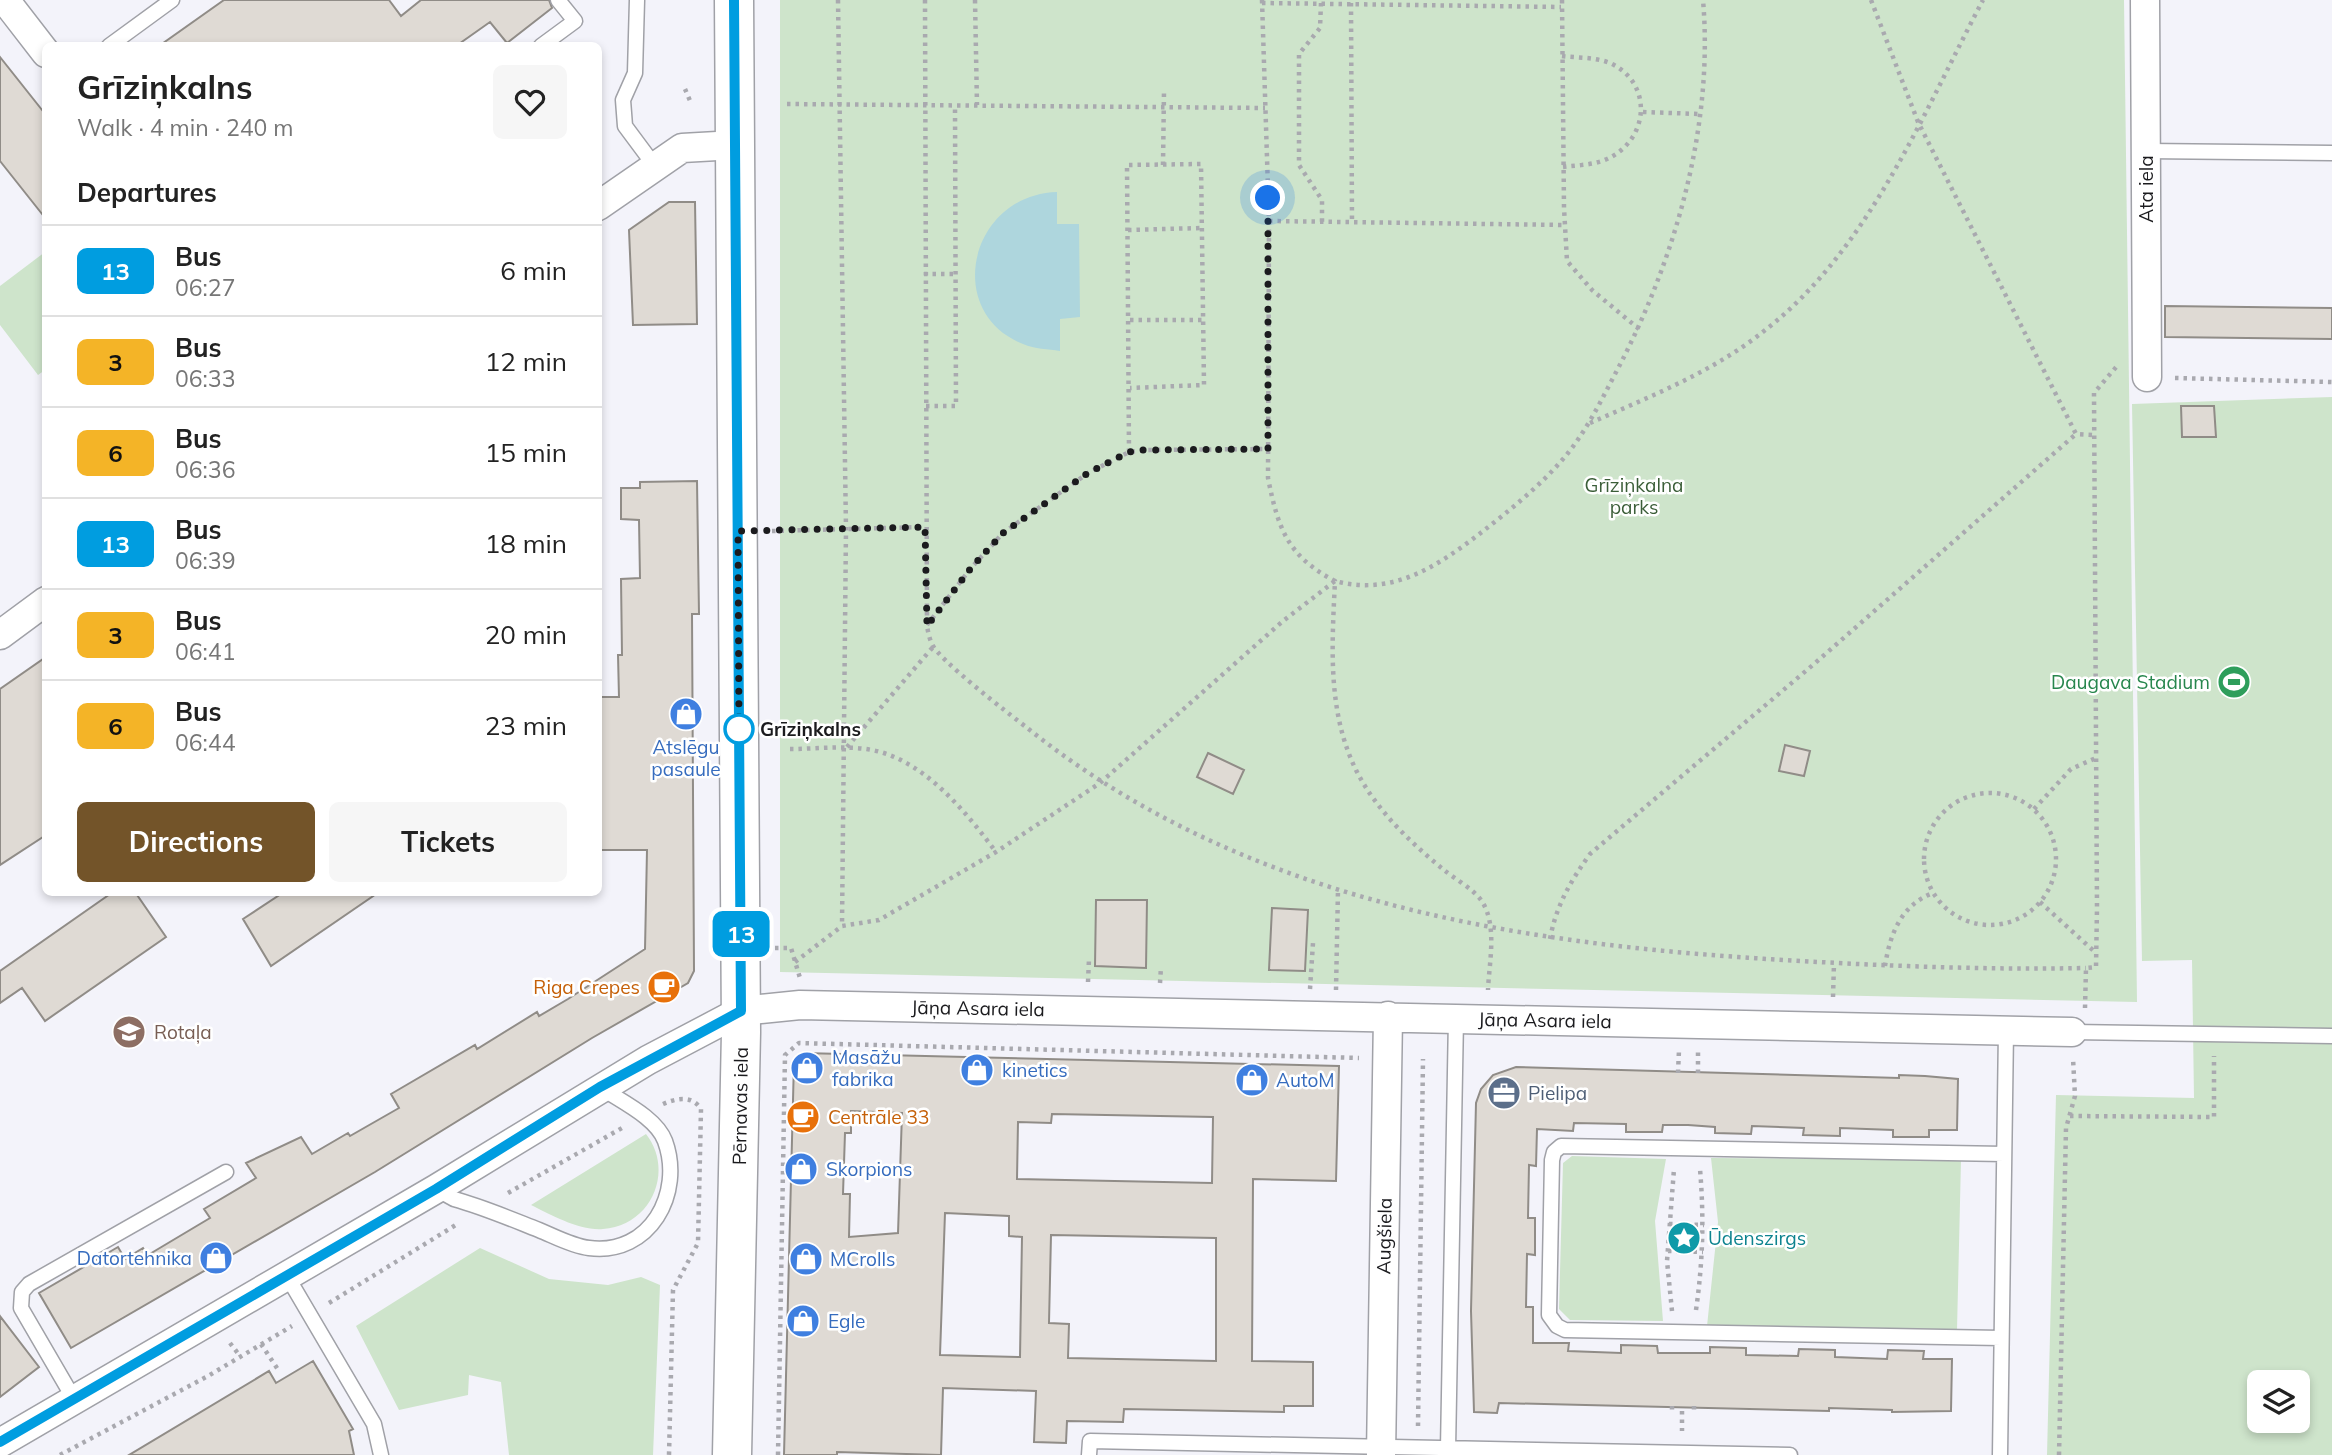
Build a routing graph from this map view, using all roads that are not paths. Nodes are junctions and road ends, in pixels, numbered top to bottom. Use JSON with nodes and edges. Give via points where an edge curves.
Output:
{"nodes":[{"id":1,"x":5,"y":0,"type":"edge"},
{"id":2,"x":172,"y":0,"type":"edge"},
{"id":3,"x":558,"y":0,"type":"edge"},
{"id":4,"x":637,"y":0,"type":"edge"},
{"id":5,"x":734,"y":0,"type":"edge"},
{"id":6,"x":2145,"y":0,"type":"edge"},
{"id":7,"x":114,"y":42,"type":"edge"},
{"id":8,"x":546,"y":42,"type":"edge"},
{"id":9,"x":42,"y":48,"type":"edge"},
{"id":10,"x":736,"y":145,"type":"junction"},
{"id":11,"x":2146,"y":151,"type":"junction"},
{"id":12,"x":2332,"y":153,"type":"edge"},
{"id":13,"x":654,"y":165,"type":"junction"},
{"id":14,"x":602,"y":203,"type":"edge"},
{"id":15,"x":2147,"y":377,"type":"road end"},
{"id":16,"x":42,"y":604,"type":"edge"},
{"id":17,"x":0,"y":635,"type":"edge"},
{"id":18,"x":741,"y":1011,"type":"junction"},
{"id":19,"x":1388,"y":1016,"type":"junction"},
{"id":20,"x":1456,"y":1018,"type":"junction"},
{"id":21,"x":2006,"y":1030,"type":"junction"},
{"id":22,"x":2072,"y":1032,"type":"joint"},
{"id":23,"x":2332,"y":1036,"type":"edge"},
{"id":24,"x":600,"y":1087,"type":"junction"},
{"id":25,"x":2004,"y":1154,"type":"junction"},
{"id":26,"x":226,"y":1172,"type":"dead end"},
{"id":27,"x":436,"y":1189,"type":"junction"},
{"id":28,"x":287,"y":1276,"type":"junction"},
{"id":29,"x":2001,"y":1338,"type":"junction"},
{"id":30,"x":74,"y":1399,"type":"junction"},
{"id":31,"x":0,"y":1443,"type":"edge"},
{"id":32,"x":1448,"y":1449,"type":"junction"},
{"id":33,"x":1381,"y":1451,"type":"edge"},
{"id":34,"x":1500,"y":1452,"type":"edge"},
{"id":35,"x":381,"y":1455,"type":"edge"},
{"id":36,"x":732,"y":1455,"type":"edge"},
{"id":37,"x":1089,"y":1455,"type":"edge"},
{"id":38,"x":1790,"y":1455,"type":"edge"},
{"id":39,"x":2000,"y":1455,"type":"edge"}],
"edges":[{"from":1,"to":9,"type":"street"},
{"from":2,"to":7,"type":"lane"},
{"from":3,"to":8,"type":"lane","via":[[575,21]]},
{"from":4,"to":13,"type":"lane","via":[[635,73],[623,100],[625,126]]},
{"from":5,"to":10,"type":"main road","name":"Pērnavas iela"},
{"from":6,"to":11,"type":"street","name":"Ata iela"},
{"from":10,"to":13,"type":"street","via":[[682,148]]},
{"from":10,"to":18,"type":"main road","name":"Pērnavas iela"},
{"from":11,"to":12,"type":"lane"},
{"from":11,"to":15,"type":"street","name":"Ata iela"},
{"from":13,"to":14,"type":"street"},
{"from":16,"to":17,"type":"street"},
{"from":18,"to":19,"type":"street","name":"Jāņa Asara iela","via":[[800,1004]]},
{"from":18,"to":24,"type":"street","name":"Jāņa Asara iela"},
{"from":18,"to":36,"type":"main road","name":"Pērnavas iela"},
{"from":19,"to":20,"type":"street","name":"Jāņa Asara iela"},
{"from":19,"to":33,"type":"street","name":"Augšiela"},
{"from":20,"to":21,"type":"street","name":"Jāņa Asara iela"},
{"from":20,"to":32,"type":"lane"},
{"from":21,"to":22,"type":"street","name":"Jāņa Asara iela"},
{"from":21,"to":25,"type":"lane"},
{"from":22,"to":23,"type":"lane"},
{"from":24,"to":27,"type":"street","name":"Jāņa Asara iela"},
{"from":24,"to":27,"type":"lane","via":[[643,1116],[664,1139],[672,1176],[663,1211],[646,1233],[621,1245],[590,1248]]},
{"from":25,"to":29,"type":"lane"},
{"from":25,"to":29,"type":"lane","via":[[1562,1146],[1552,1160],[1551,1321],[1565,1330]]},
{"from":26,"to":30,"type":"lane","via":[[22,1292],[21,1308]]},
{"from":27,"to":28,"type":"street","name":"Jāņa Asara iela"},
{"from":28,"to":30,"type":"street","name":"Jāņa Asara iela"},
{"from":28,"to":35,"type":"lane","via":[[374,1424]]},
{"from":29,"to":39,"type":"lane"},
{"from":30,"to":31,"type":"street","name":"Jāņa Asara iela"},
{"from":32,"to":33,"type":"lane"},
{"from":32,"to":34,"type":"lane"},
{"from":33,"to":37,"type":"lane","via":[[1090,1441]]},
{"from":34,"to":38,"type":"lane"}]}
